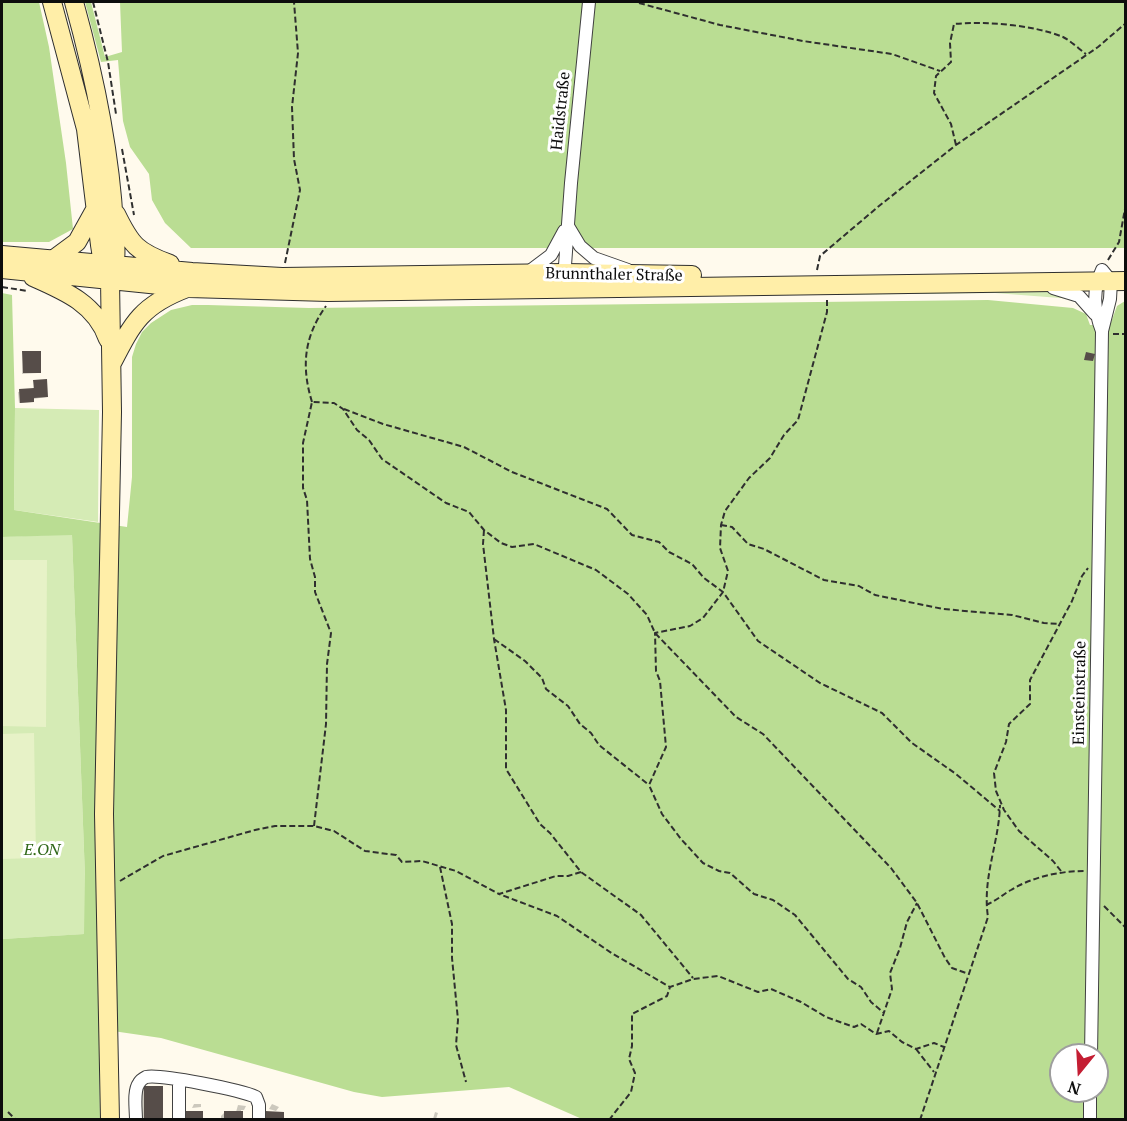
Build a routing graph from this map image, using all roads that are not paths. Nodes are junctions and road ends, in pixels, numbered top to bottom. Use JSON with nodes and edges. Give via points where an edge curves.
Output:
{"nodes":[{"id":1,"x":51,"y":2,"type":"edge"},
{"id":2,"x":74,"y":2,"type":"edge"},
{"id":3,"x":589,"y":2,"type":"edge"},
{"id":4,"x":105,"y":206,"type":"junction"},
{"id":5,"x":568,"y":225,"type":"junction"},
{"id":6,"x":2,"y":255,"type":"edge"},
{"id":7,"x":54,"y":259,"type":"junction"},
{"id":8,"x":9,"y":270,"type":"edge"},
{"id":9,"x":110,"y":270,"type":"junction"},
{"id":10,"x":1125,"y":270,"type":"edge"},
{"id":11,"x":525,"y":274,"type":"junction"},
{"id":12,"x":636,"y":274,"type":"junction"},
{"id":13,"x":1109,"y":279,"type":"edge"},
{"id":14,"x":190,"y":280,"type":"junction"},
{"id":15,"x":564,"y":281,"type":"junction"},
{"id":16,"x":1032,"y":282,"type":"junction"},
{"id":17,"x":1096,"y":317,"type":"junction"},
{"id":18,"x":1101,"y":331,"type":"junction"},
{"id":19,"x":111,"y":346,"type":"junction"},
{"id":20,"x":111,"y":365,"type":"junction"},
{"id":21,"x":1091,"y":1043,"type":"edge"},
{"id":22,"x":179,"y":1080,"type":"junction"},
{"id":23,"x":1090,"y":1103,"type":"edge"},
{"id":24,"x":110,"y":1119,"type":"edge"},
{"id":25,"x":136,"y":1119,"type":"edge"},
{"id":26,"x":178,"y":1119,"type":"edge"},
{"id":27,"x":259,"y":1119,"type":"edge"},
{"id":28,"x":1090,"y":1119,"type":"edge"}],
"edges":[{"from":1,"to":4,"type":"main road"},
{"from":2,"to":4,"type":"main road","via":[[101,114]]},
{"from":3,"to":5,"type":"street","name":"Haidstraße"},
{"from":4,"to":7,"type":"main road","via":[[77,242]]},
{"from":4,"to":9,"type":"main road"},
{"from":4,"to":14,"type":"main road","via":[[141,251]]},
{"from":5,"to":11,"type":"street","name":"Haidstraße","via":[[550,255]]},
{"from":5,"to":12,"type":"street","via":[[580,246],[594,258]]},
{"from":5,"to":15,"type":"street","name":"Haidstraße"},
{"from":6,"to":7,"type":"main road"},
{"from":7,"to":9,"type":"main road"},
{"from":8,"to":9,"type":"main road"},
{"from":8,"to":19,"type":"main road","via":[[55,287],[82,303],[97,316]]},
{"from":9,"to":14,"type":"main road","name":"Brunnthaler Straße"},
{"from":9,"to":19,"type":"main road"},
{"from":10,"to":13,"type":"main road","name":"Brunnthaler Straße"},
{"from":11,"to":14,"type":"main road","name":"Brunnthaler Straße"},
{"from":11,"to":15,"type":"main road","name":"Brunnthaler Straße"},
{"from":12,"to":13,"type":"main road","name":"Brunnthaler Straße"},
{"from":12,"to":15,"type":"main road","name":"Brunnthaler Straße"},
{"from":13,"to":16,"type":"main road","name":"Brunnthaler Straße"},
{"from":13,"to":17,"type":"street","name":"Einsteinstraße","via":[[1095,301]]},
{"from":13,"to":18,"type":"street","name":"Einsteinstraße","via":[[1110,299]]},
{"from":14,"to":15,"type":"main road","name":"Brunnthaler Straße","via":[[328,292]]},
{"from":14,"to":20,"type":"main road","via":[[142,313],[127,332]]},
{"from":15,"to":16,"type":"main road","name":"Brunnthaler Straße"},
{"from":16,"to":17,"type":"street","name":"Einsteinstraße","via":[[1072,292]]},
{"from":17,"to":18,"type":"street","name":"Einsteinstraße"},
{"from":18,"to":21,"type":"street","name":"Einsteinstraße"},
{"from":19,"to":20,"type":"main road"},
{"from":20,"to":24,"type":"main road","via":[[104,814]]},
{"from":22,"to":25,"type":"street","via":[[147,1077],[140,1081]]},
{"from":22,"to":26,"type":"street"},
{"from":22,"to":27,"type":"street","via":[[256,1097]]},
{"from":23,"to":28,"type":"street"}]}
